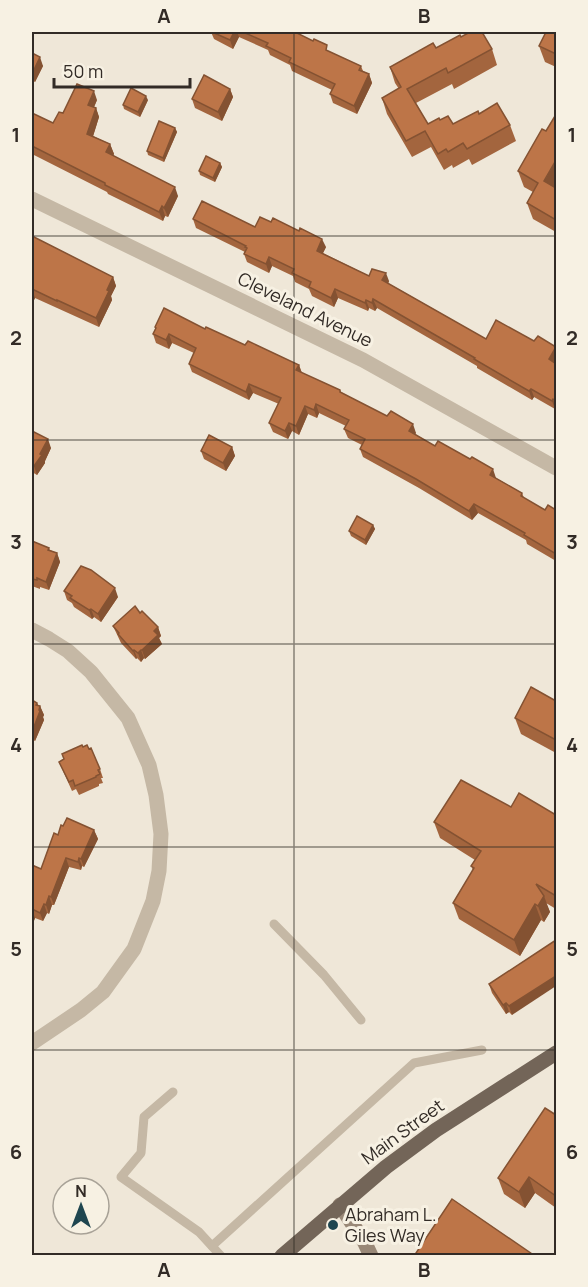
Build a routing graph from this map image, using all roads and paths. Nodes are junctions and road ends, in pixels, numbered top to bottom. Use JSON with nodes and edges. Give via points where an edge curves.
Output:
{"nodes":[{"id":1,"x":32,"y":199,"type":"edge"},
{"id":2,"x":556,"y":468,"type":"edge"},
{"id":3,"x":32,"y":630,"type":"edge"},
{"id":4,"x":274,"y":924,"type":"dead end"},
{"id":5,"x":361,"y":1020,"type":"dead end"},
{"id":6,"x":32,"y":1043,"type":"edge"},
{"id":7,"x":482,"y":1050,"type":"dead end"},
{"id":8,"x":556,"y":1053,"type":"edge"},
{"id":9,"x":173,"y":1092,"type":"dead end"},
{"id":10,"x":340,"y":1204,"type":"junction"},
{"id":11,"x":212,"y":1246,"type":"junction"},
{"id":12,"x":221,"y":1256,"type":"edge"},
{"id":13,"x":282,"y":1256,"type":"edge"},
{"id":14,"x":371,"y":1256,"type":"edge"}],
"edges":[{"from":1,"to":2,"type":"street","name":"Cleveland Avenue","via":[[363,360]]},
{"from":3,"to":6,"type":"street","via":[[68,651],[92,672],[128,718],[149,765],[161,834],[153,901],[134,949],[103,992]]},
{"from":4,"to":5,"type":"lane"},
{"from":7,"to":11,"type":"lane","via":[[414,1063]]},
{"from":8,"to":10,"type":"main road","name":"Main Street","via":[[436,1130]]},
{"from":9,"to":11,"type":"lane","via":[[144,1117],[141,1153],[121,1177],[199,1232]]},
{"from":10,"to":13,"type":"main road","name":"Main Street"},
{"from":10,"to":14,"type":"main road"},
{"from":11,"to":12,"type":"lane"}]}
